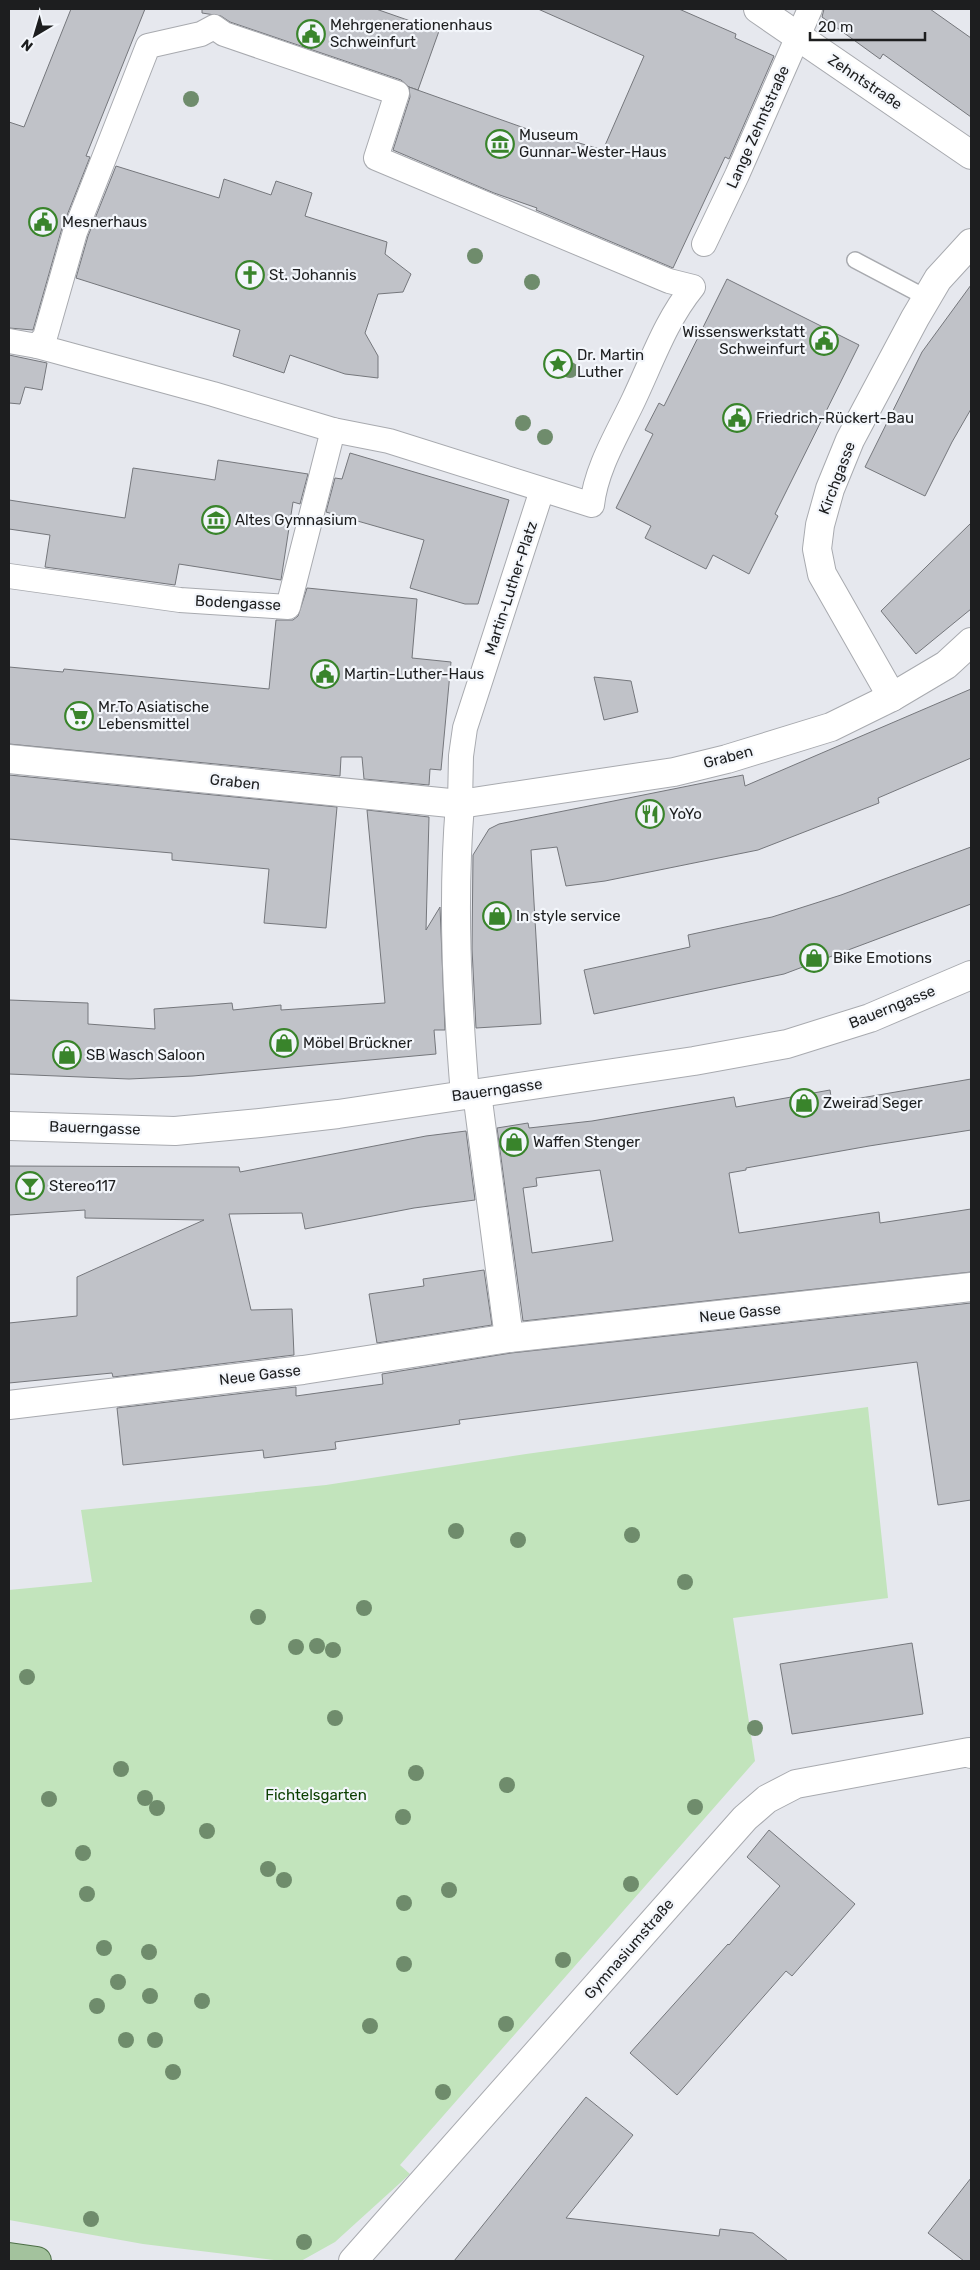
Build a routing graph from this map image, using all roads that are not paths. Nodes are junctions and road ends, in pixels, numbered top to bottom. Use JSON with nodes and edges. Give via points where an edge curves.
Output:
{"nodes":[{"id":1,"x":758,"y":9,"type":"edge"},
{"id":2,"x":810,"y":9,"type":"edge"},
{"id":3,"x":217,"y":18,"type":"edge"},
{"id":4,"x":798,"y":36,"type":"junction"},
{"id":5,"x":971,"y":154,"type":"edge"},
{"id":6,"x":971,"y":243,"type":"edge"},
{"id":7,"x":704,"y":244,"type":"dead end"},
{"id":8,"x":855,"y":260,"type":"dead end"},
{"id":9,"x":927,"y":298,"type":"junction"},
{"id":10,"x":9,"y":341,"type":"edge"},
{"id":11,"x":37,"y":346,"type":"junction"},
{"id":12,"x":333,"y":430,"type":"junction"},
{"id":13,"x":542,"y":490,"type":"junction"},
{"id":14,"x":9,"y":576,"type":"edge"},
{"id":15,"x":971,"y":642,"type":"edge"},
{"id":16,"x":892,"y":697,"type":"junction"},
{"id":17,"x":9,"y":759,"type":"edge"},
{"id":18,"x":460,"y":804,"type":"junction"},
{"id":19,"x":971,"y":975,"type":"edge"},
{"id":20,"x":471,"y":1094,"type":"junction"},
{"id":21,"x":9,"y":1126,"type":"edge"},
{"id":22,"x":971,"y":1287,"type":"edge"},
{"id":23,"x":509,"y":1338,"type":"junction"},
{"id":24,"x":9,"y":1405,"type":"edge"},
{"id":25,"x":971,"y":1754,"type":"edge"},
{"id":26,"x":9,"y":2257,"type":"edge"},
{"id":27,"x":36,"y":2261,"type":"edge"},
{"id":28,"x":353,"y":2261,"type":"edge"}],
"edges":[{"from":1,"to":4,"type":"street","name":"Zehntstraße"},
{"from":2,"to":4,"type":"street","name":"Lange Zehntstraße"},
{"from":3,"to":11,"type":"street","via":[[201,34],[148,46],[75,232],[45,337]]},
{"from":3,"to":13,"type":"street","via":[[224,34],[397,93],[376,158],[670,281],[693,287],[677,307],[594,484],[592,505]]},
{"from":4,"to":5,"type":"street","name":"Zehntstraße"},
{"from":4,"to":7,"type":"street","name":"Lange Zehntstraße"},
{"from":6,"to":9,"type":"street","name":"Kirchgasse","via":[[938,279]]},
{"from":8,"to":9,"type":"lane"},
{"from":9,"to":16,"type":"street","name":"Kirchgasse","via":[[850,440],[830,489],[817,549],[822,574]]},
{"from":10,"to":11,"type":"street"},
{"from":11,"to":12,"type":"street"},
{"from":12,"to":13,"type":"street","via":[[389,441]]},
{"from":12,"to":14,"type":"street","name":"Bodengasse","via":[[288,607],[180,600]]},
{"from":13,"to":18,"type":"street","name":"Martin-Luther-Platz","via":[[465,728]]},
{"from":15,"to":16,"type":"street","name":"Graben","via":[[946,665]]},
{"from":16,"to":18,"type":"street","name":"Graben","via":[[831,727],[674,772]]},
{"from":17,"to":18,"type":"street","name":"Graben"},
{"from":18,"to":20,"type":"street","via":[[455,895],[456,972]]},
{"from":19,"to":20,"type":"street","name":"Bauerngasse","via":[[870,1018],[787,1044]]},
{"from":20,"to":21,"type":"street","name":"Bauerngasse","via":[[318,1116],[175,1131]]},
{"from":20,"to":23,"type":"street"},
{"from":22,"to":23,"type":"street","name":"Neue Gasse"},
{"from":23,"to":24,"type":"street","name":"Neue Gasse","via":[[303,1370]]},
{"from":25,"to":28,"type":"street","name":"Gymnasiumstraße","via":[[796,1784],[767,1798],[745,1818]]},
{"from":26,"to":27,"type":"main road"}]}
